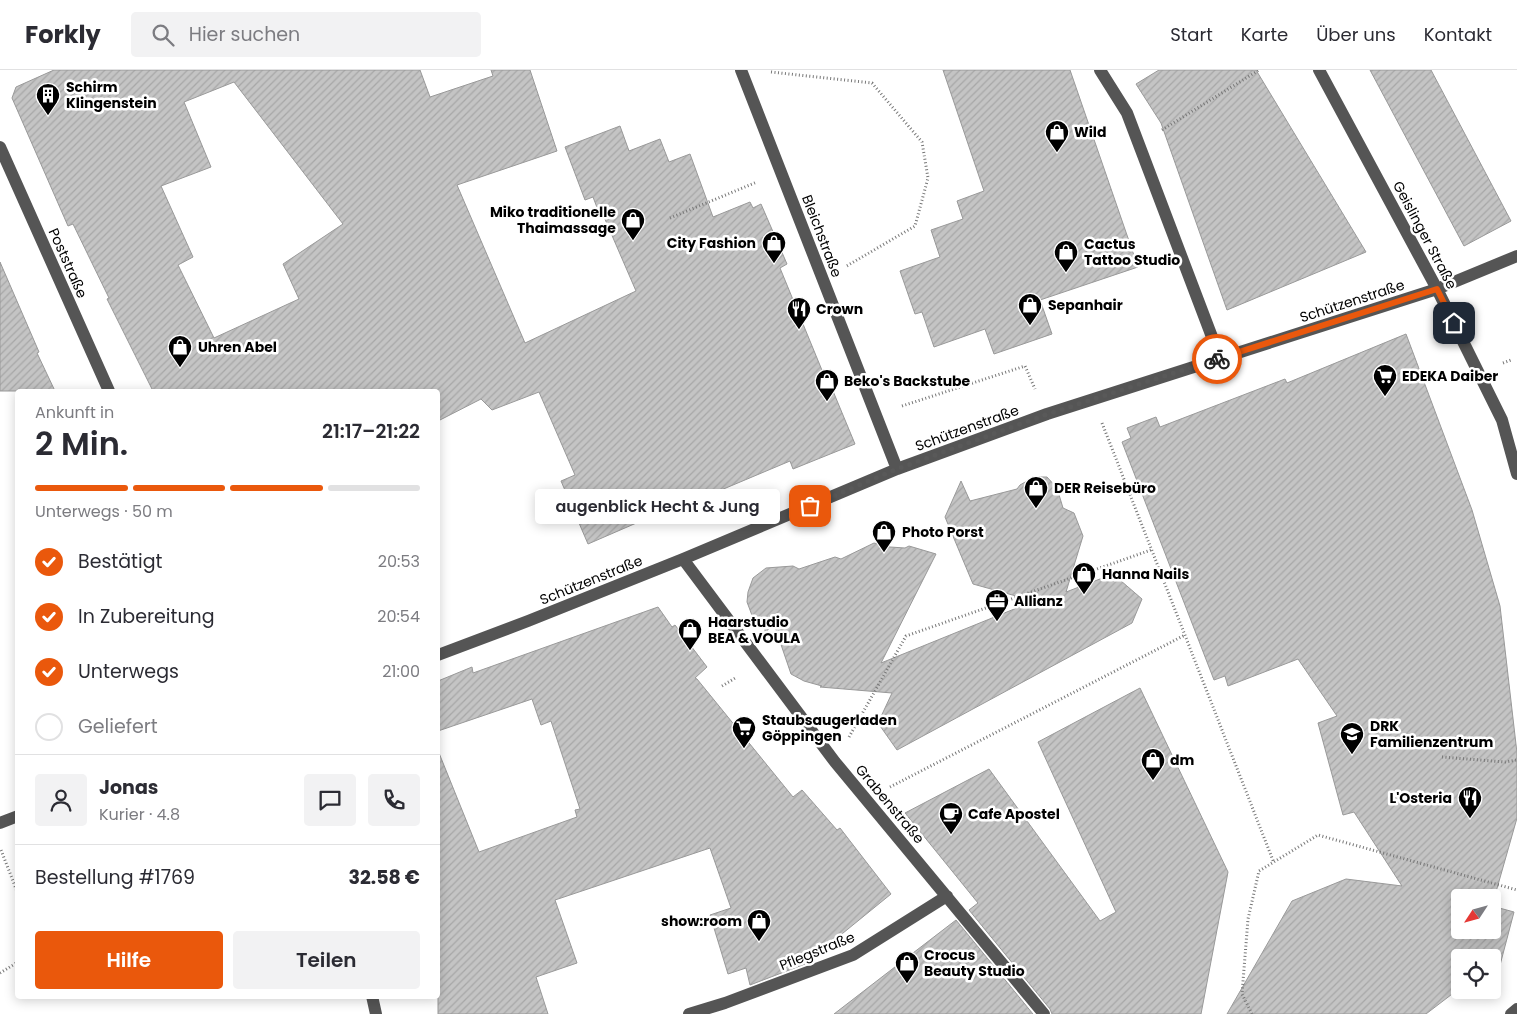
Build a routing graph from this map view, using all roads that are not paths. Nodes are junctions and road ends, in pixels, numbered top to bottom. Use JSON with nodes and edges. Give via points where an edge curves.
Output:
{"nodes":[{"id":1,"x":741,"y":70,"type":"edge"},
{"id":2,"x":1100,"y":70,"type":"edge"},
{"id":3,"x":1319,"y":70,"type":"edge"},
{"id":4,"x":0,"y":147,"type":"edge"},
{"id":5,"x":1517,"y":256,"type":"edge"},
{"id":6,"x":1437,"y":289,"type":"junction"},
{"id":7,"x":1220,"y":358,"type":"junction"},
{"id":8,"x":108,"y":389,"type":"edge"},
{"id":9,"x":897,"y":469,"type":"junction"},
{"id":10,"x":1517,"y":474,"type":"edge"},
{"id":11,"x":683,"y":559,"type":"junction"},
{"id":12,"x":440,"y":654,"type":"edge"},
{"id":13,"x":15,"y":817,"type":"edge"},
{"id":14,"x":0,"y":823,"type":"edge"},
{"id":15,"x":946,"y":896,"type":"junction"},
{"id":16,"x":373,"y":999,"type":"edge"},
{"id":17,"x":726,"y":1008,"type":"edge"},
{"id":18,"x":1517,"y":1010,"type":"edge"},
{"id":19,"x":376,"y":1014,"type":"edge"},
{"id":20,"x":689,"y":1014,"type":"edge"},
{"id":21,"x":1044,"y":1014,"type":"edge"},
{"id":22,"x":1511,"y":1014,"type":"edge"}],
"edges":[{"from":1,"to":9,"type":"street","name":"Bleichstraße"},
{"from":2,"to":7,"type":"street","via":[[1127,113]]},
{"from":3,"to":6,"type":"street","name":"Geislinger Straße"},
{"from":4,"to":8,"type":"street","name":"Poststraße"},
{"from":5,"to":6,"type":"street","name":"Schützenstraße"},
{"from":6,"to":7,"type":"street","name":"Schützenstraße"},
{"from":6,"to":10,"type":"street","name":"Geislinger Straße","via":[[1502,420]]},
{"from":7,"to":9,"type":"street","name":"Schützenstraße","via":[[1048,414]]},
{"from":9,"to":11,"type":"street","name":"Schützenstraße"},
{"from":11,"to":12,"type":"street","name":"Schützenstraße"},
{"from":11,"to":15,"type":"street","name":"Grabenstraße","via":[[836,762]]},
{"from":13,"to":14,"type":"street"},
{"from":15,"to":17,"type":"street","name":"Pflegstraße","via":[[853,955]]},
{"from":15,"to":21,"type":"street","name":"Grabenstraße"},
{"from":16,"to":19,"type":"street"},
{"from":17,"to":20,"type":"street","name":"Pflegstraße"},
{"from":18,"to":22,"type":"street"}]}
